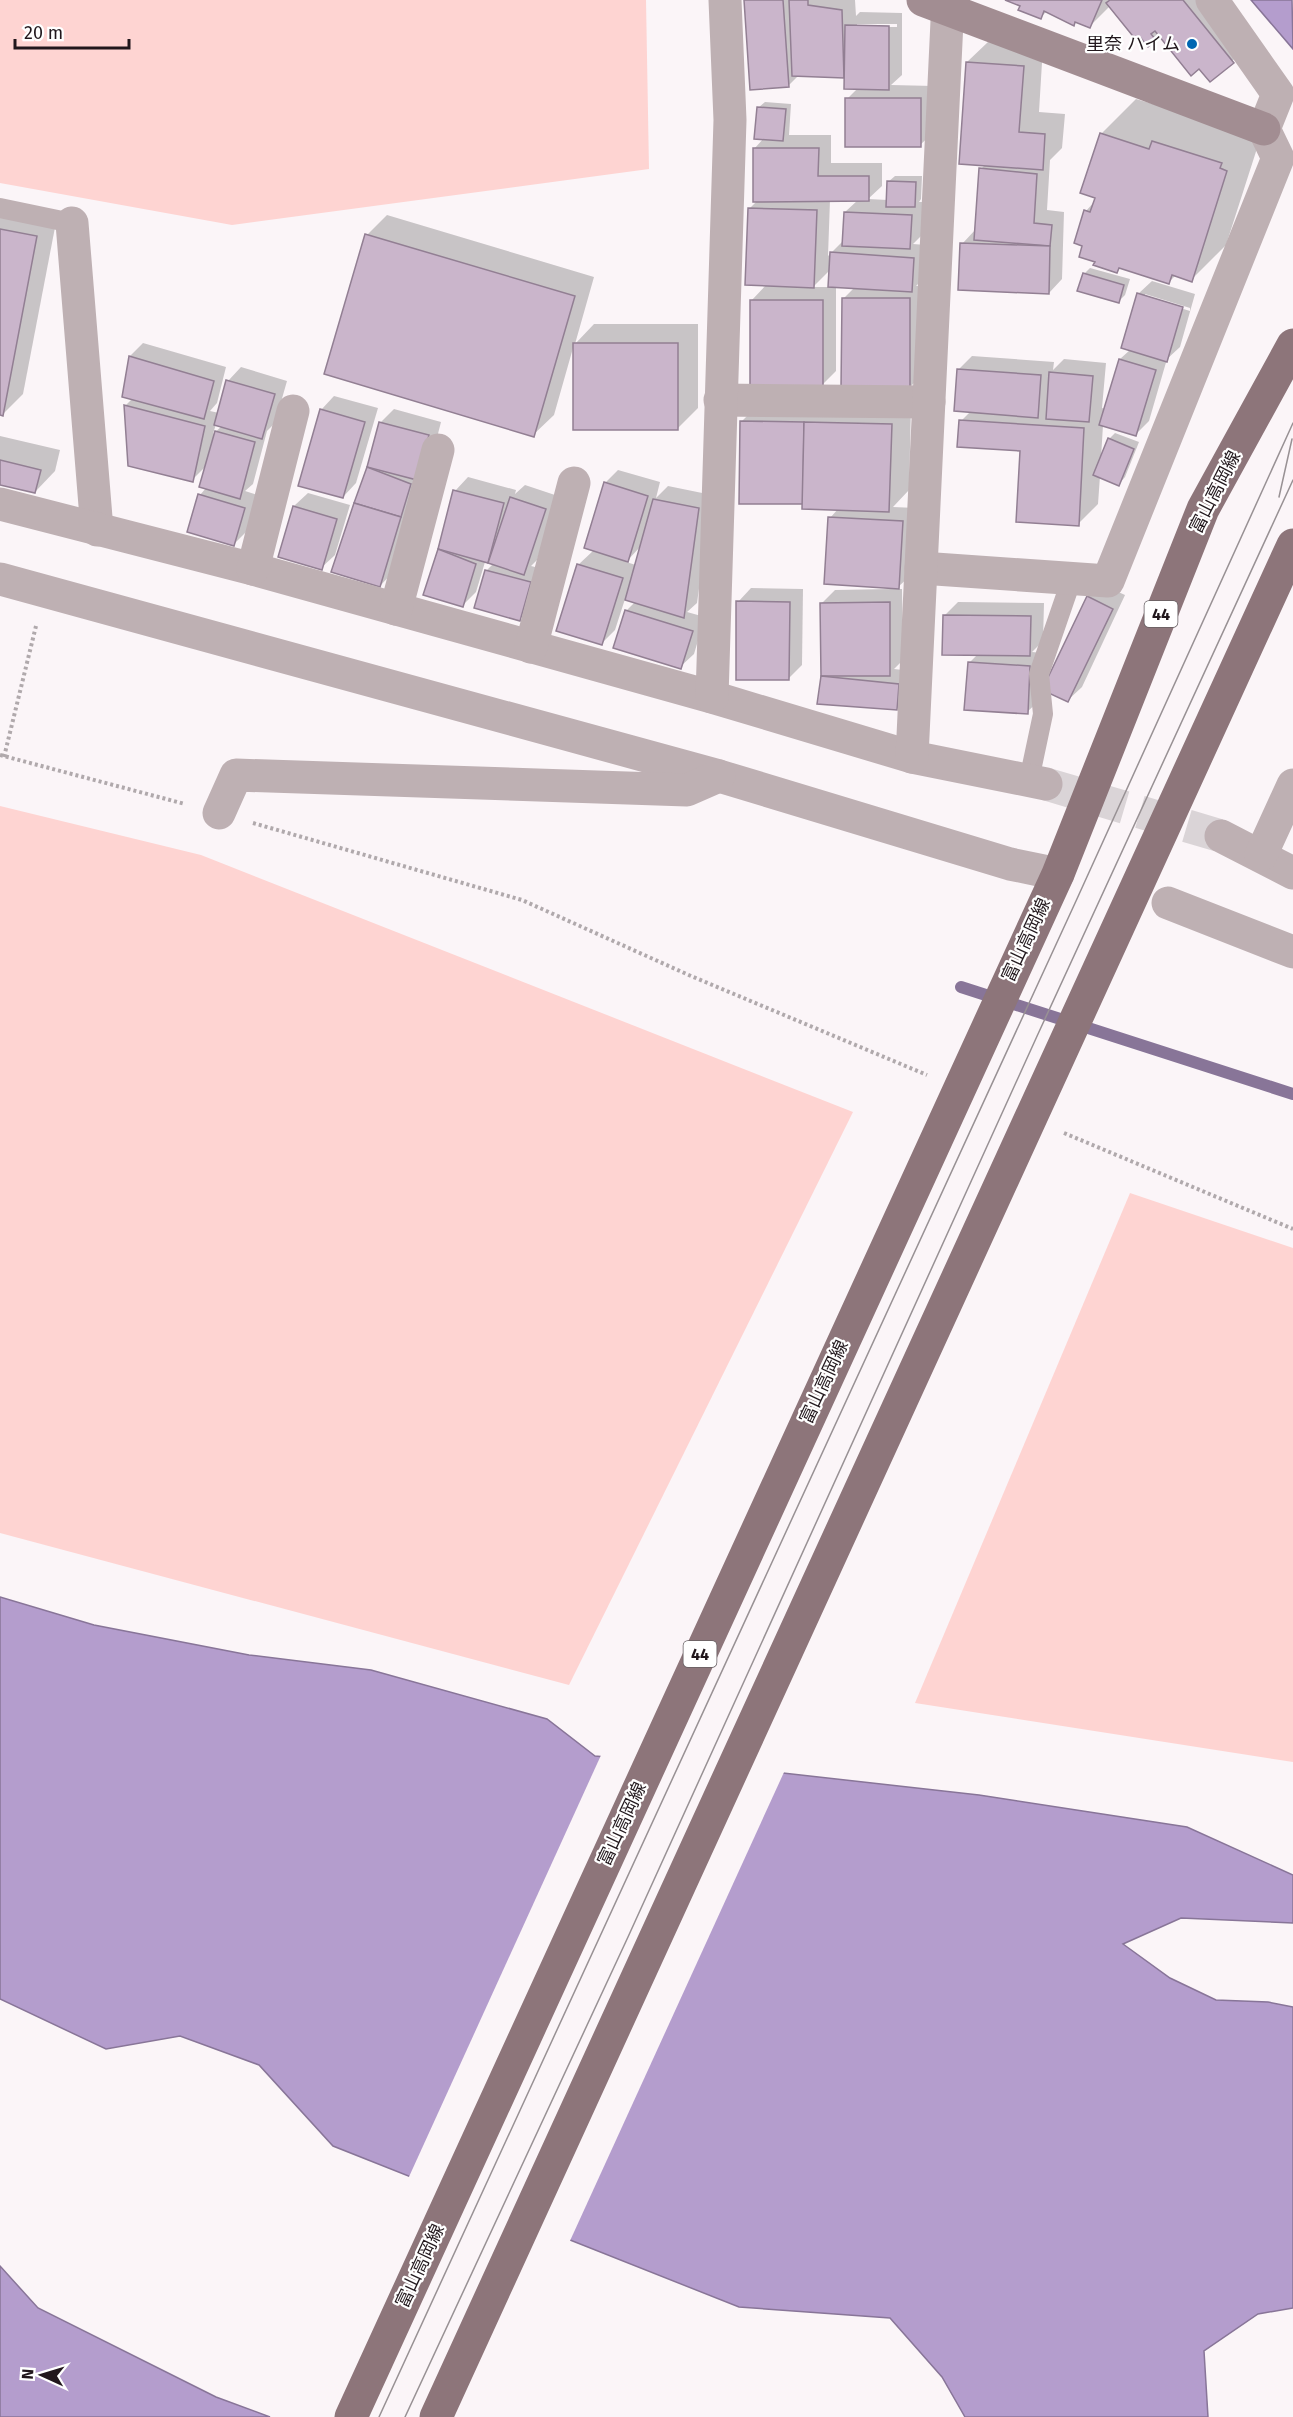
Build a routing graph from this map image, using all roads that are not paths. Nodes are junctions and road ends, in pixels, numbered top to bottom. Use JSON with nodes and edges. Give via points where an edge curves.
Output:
{"nodes":[{"id":1,"x":725,"y":0,"type":"edge"},
{"id":2,"x":1212,"y":0,"type":"edge"},
{"id":3,"x":939,"y":3,"type":"edge"},
{"id":4,"x":1264,"y":129,"type":"junction"},
{"id":5,"x":0,"y":208,"type":"edge"},
{"id":6,"x":72,"y":224,"type":"joint"},
{"id":7,"x":1293,"y":345,"type":"edge"},
{"id":8,"x":720,"y":400,"type":"junction"},
{"id":9,"x":929,"y":402,"type":"junction"},
{"id":10,"x":293,"y":411,"type":"dead end"},
{"id":11,"x":438,"y":450,"type":"dead end"},
{"id":12,"x":574,"y":483,"type":"dead end"},
{"id":13,"x":0,"y":504,"type":"edge"},
{"id":14,"x":97,"y":530,"type":"junction"},
{"id":15,"x":1293,"y":545,"type":"edge"},
{"id":16,"x":921,"y":568,"type":"junction"},
{"id":17,"x":253,"y":569,"type":"junction"},
{"id":18,"x":1072,"y":578,"type":"junction"},
{"id":19,"x":0,"y":579,"type":"edge"},
{"id":20,"x":396,"y":609,"type":"junction"},
{"id":21,"x":531,"y":647,"type":"junction"},
{"id":22,"x":712,"y":697,"type":"junction"},
{"id":23,"x":912,"y":757,"type":"junction"},
{"id":24,"x":719,"y":776,"type":"junction"},
{"id":25,"x":1037,"y":782,"type":"joint"},
{"id":26,"x":1293,"y":785,"type":"edge"},
{"id":27,"x":219,"y":813,"type":"road end"},
{"id":28,"x":1221,"y":836,"type":"tunnel mouth"},
{"id":29,"x":1261,"y":855,"type":"junction"},
{"id":30,"x":1293,"y":873,"type":"edge"},
{"id":31,"x":1053,"y":883,"type":"junction"},
{"id":32,"x":1168,"y":903,"type":"dead end"},
{"id":33,"x":1293,"y":952,"type":"edge"},
{"id":34,"x":351,"y":2417,"type":"edge"},
{"id":35,"x":436,"y":2417,"type":"edge"}],
"edges":[{"from":1,"to":8,"type":"street","via":[[730,120]]},
{"from":2,"to":4,"type":"street","via":[[1278,94]]},
{"from":3,"to":4,"type":"street"},
{"from":3,"to":9,"type":"street"},
{"from":4,"to":18,"type":"street","via":[[1278,158],[1108,581]]},
{"from":5,"to":6,"type":"lane"},
{"from":6,"to":14,"type":"street"},
{"from":7,"to":31,"type":"main road","name":"富山高岡線","number":"44","via":[[1203,509]]},
{"from":8,"to":9,"type":"street"},
{"from":8,"to":22,"type":"street"},
{"from":9,"to":16,"type":"street"},
{"from":10,"to":17,"type":"street"},
{"from":11,"to":20,"type":"street"},
{"from":12,"to":21,"type":"street"},
{"from":13,"to":14,"type":"street"},
{"from":14,"to":17,"type":"street"},
{"from":15,"to":35,"type":"main road"},
{"from":16,"to":18,"type":"street"},
{"from":16,"to":23,"type":"street"},
{"from":17,"to":20,"type":"street"},
{"from":18,"to":25,"type":"lane","via":[[1039,674],[1043,714]]},
{"from":19,"to":24,"type":"street"},
{"from":20,"to":21,"type":"street"},
{"from":21,"to":22,"type":"street"},
{"from":22,"to":23,"type":"street"},
{"from":23,"to":25,"type":"street"},
{"from":24,"to":27,"type":"street","via":[[687,790],[236,775]]},
{"from":24,"to":31,"type":"street","via":[[1010,864]]},
{"from":26,"to":29,"type":"street"},
{"from":28,"to":29,"type":"street"},
{"from":29,"to":30,"type":"street"},
{"from":31,"to":34,"type":"main road","name":"富山高岡線","number":"44"},
{"from":32,"to":33,"type":"street"}]}
